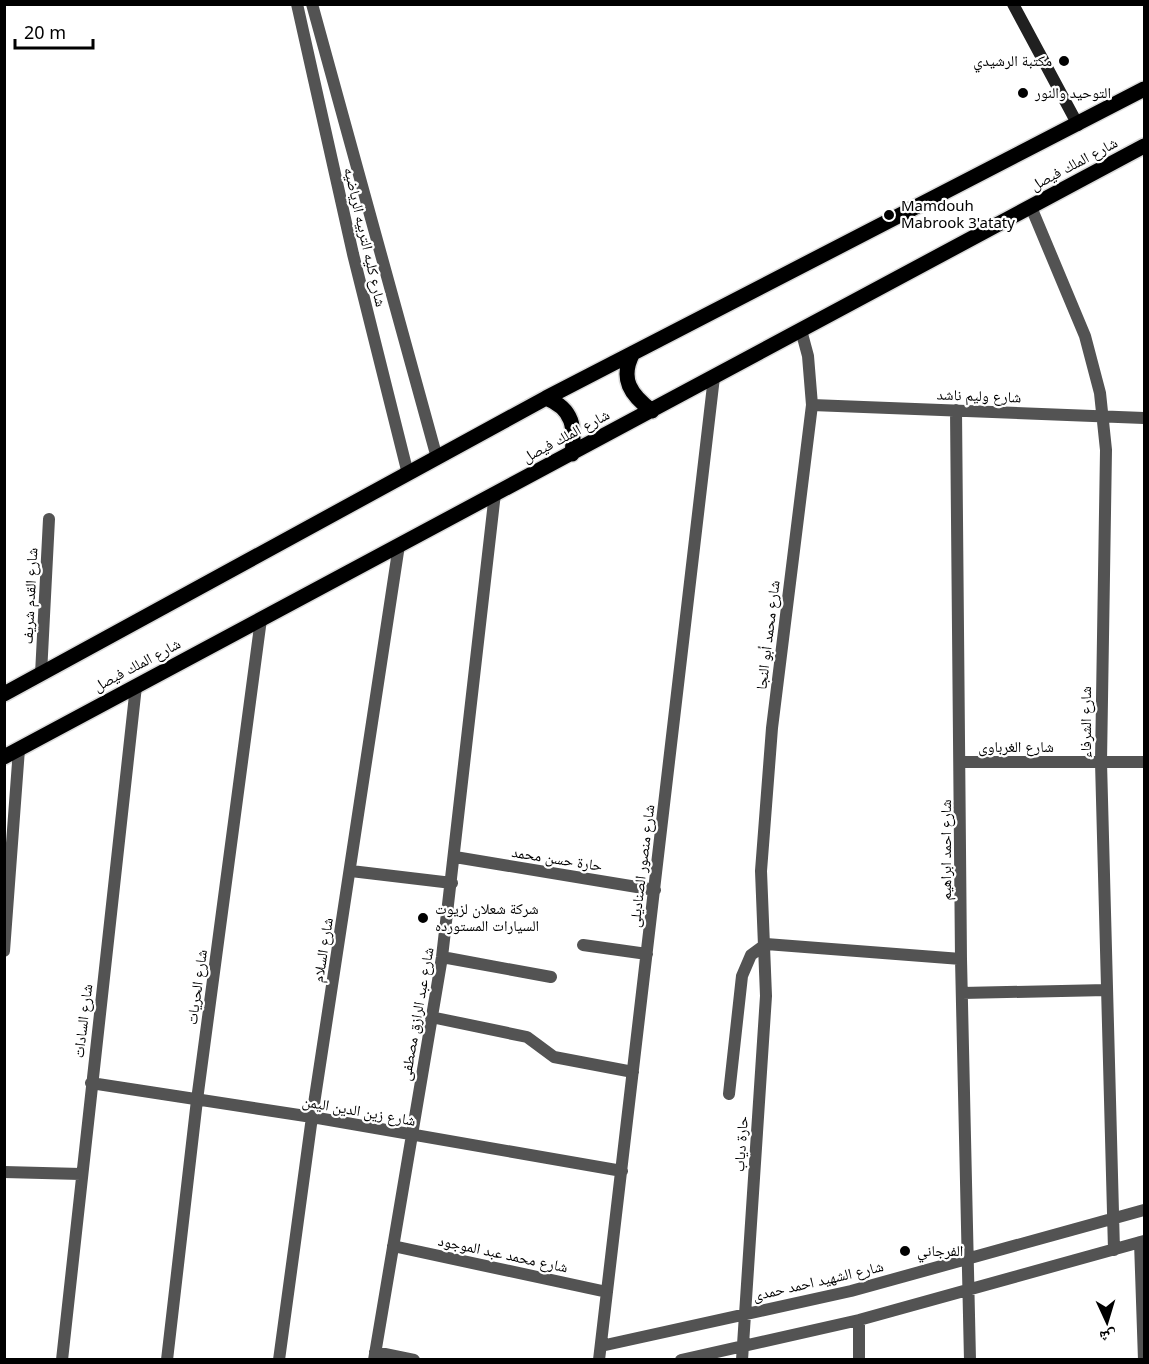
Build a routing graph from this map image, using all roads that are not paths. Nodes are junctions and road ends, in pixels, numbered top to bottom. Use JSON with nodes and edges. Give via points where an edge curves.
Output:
{"nodes":[{"id":1,"x":297,"y":4,"type":"edge"},
{"id":2,"x":312,"y":4,"type":"edge"},
{"id":3,"x":1012,"y":4,"type":"edge"},
{"id":4,"x":1144,"y":89,"type":"edge"},
{"id":5,"x":1078,"y":125,"type":"junction"},
{"id":6,"x":1144,"y":147,"type":"edge"},
{"id":7,"x":1144,"y":151,"type":"edge"},
{"id":8,"x":356,"y":164,"type":"junction"},
{"id":9,"x":334,"y":171,"type":"junction"},
{"id":10,"x":1031,"y":207,"type":"junction"},
{"id":11,"x":801,"y":330,"type":"junction"},
{"id":12,"x":633,"y":354,"type":"junction"},
{"id":13,"x":714,"y":377,"type":"junction"},
{"id":14,"x":546,"y":398,"type":"junction"},
{"id":15,"x":812,"y":405,"type":"junction"},
{"id":16,"x":956,"y":410,"type":"junction"},
{"id":17,"x":652,"y":411,"type":"junction"},
{"id":18,"x":1103,"y":416,"type":"junction"},
{"id":19,"x":1144,"y":418,"type":"edge"},
{"id":20,"x":572,"y":454,"type":"junction"},
{"id":21,"x":437,"y":458,"type":"junction"},
{"id":22,"x":408,"y":474,"type":"junction"},
{"id":23,"x":495,"y":494,"type":"junction"},
{"id":24,"x":48,"y":519,"type":"dead end"},
{"id":25,"x":399,"y":545,"type":"junction"},
{"id":26,"x":261,"y":619,"type":"junction"},
{"id":27,"x":41,"y":674,"type":"junction"},
{"id":28,"x":136,"y":686,"type":"junction"},
{"id":29,"x":4,"y":694,"type":"edge"},
{"id":30,"x":19,"y":749,"type":"junction"},
{"id":31,"x":4,"y":757,"type":"edge"},
{"id":32,"x":960,"y":762,"type":"junction"},
{"id":33,"x":1101,"y":762,"type":"junction"},
{"id":34,"x":1144,"y":762,"type":"edge"},
{"id":35,"x":455,"y":857,"type":"junction"},
{"id":36,"x":351,"y":871,"type":"junction"},
{"id":37,"x":452,"y":883,"type":"junction"},
{"id":38,"x":655,"y":890,"type":"junction"},
{"id":39,"x":766,"y":944,"type":"junction"},
{"id":40,"x":583,"y":945,"type":"dead end"},
{"id":41,"x":4,"y":951,"type":"edge"},
{"id":42,"x":647,"y":954,"type":"junction"},
{"id":43,"x":442,"y":957,"type":"junction"},
{"id":44,"x":961,"y":959,"type":"junction"},
{"id":45,"x":551,"y":977,"type":"dead end"},
{"id":46,"x":1107,"y":990,"type":"junction"},
{"id":47,"x":962,"y":993,"type":"junction"},
{"id":48,"x":431,"y":1017,"type":"junction"},
{"id":49,"x":633,"y":1072,"type":"junction"},
{"id":50,"x":91,"y":1083,"type":"junction"},
{"id":51,"x":729,"y":1094,"type":"dead end"},
{"id":52,"x":197,"y":1100,"type":"junction"},
{"id":53,"x":312,"y":1117,"type":"junction"},
{"id":54,"x":411,"y":1136,"type":"junction"},
{"id":55,"x":622,"y":1171,"type":"junction"},
{"id":56,"x":4,"y":1172,"type":"edge"},
{"id":57,"x":81,"y":1174,"type":"junction"},
{"id":58,"x":1144,"y":1210,"type":"edge"},
{"id":59,"x":1114,"y":1220,"type":"junction"},
{"id":60,"x":1142,"y":1242,"type":"edge"},
{"id":61,"x":393,"y":1246,"type":"junction"},
{"id":62,"x":1114,"y":1250,"type":"junction"},
{"id":63,"x":967,"y":1259,"type":"junction"},
{"id":64,"x":968,"y":1290,"type":"junction"},
{"id":65,"x":608,"y":1292,"type":"junction"},
{"id":66,"x":745,"y":1314,"type":"junction"},
{"id":67,"x":859,"y":1320,"type":"junction"},
{"id":68,"x":601,"y":1346,"type":"junction"},
{"id":69,"x":743,"y":1346,"type":"junction"},
{"id":70,"x":374,"y":1356,"type":"edge"},
{"id":71,"x":62,"y":1359,"type":"edge"},
{"id":72,"x":167,"y":1359,"type":"edge"},
{"id":73,"x":279,"y":1359,"type":"edge"},
{"id":74,"x":414,"y":1359,"type":"edge"},
{"id":75,"x":599,"y":1359,"type":"edge"},
{"id":76,"x":681,"y":1359,"type":"edge"},
{"id":77,"x":742,"y":1359,"type":"edge"},
{"id":78,"x":859,"y":1359,"type":"edge"},
{"id":79,"x":970,"y":1359,"type":"edge"},
{"id":80,"x":1144,"y":1359,"type":"edge"}],
"edges":[{"from":1,"to":9,"type":"street","name":"شارع كليه التربيه الرياضيه"},
{"from":2,"to":8,"type":"street","name":"شارع كليه التربيه الرياضيه"},
{"from":3,"to":5,"type":"street"},
{"from":4,"to":5,"type":"main road"},
{"from":5,"to":12,"type":"main road"},
{"from":6,"to":7,"type":"street"},
{"from":6,"to":10,"type":"main road","name":"شارع الملك فيصل"},
{"from":8,"to":9,"type":"street"},
{"from":8,"to":21,"type":"street","name":"شارع كليه التربيه الرياضيه"},
{"from":9,"to":22,"type":"street","name":"شارع كليه التربيه الرياضيه"},
{"from":10,"to":11,"type":"main road","name":"شارع الملك فيصل"},
{"from":10,"to":18,"type":"street","name":"شارع الشرفاء","via":[[1085,336]]},
{"from":11,"to":13,"type":"main road","name":"شارع الملك فيصل"},
{"from":11,"to":15,"type":"street","name":"شارع محمد أبو النجا","via":[[808,356]]},
{"from":12,"to":14,"type":"main road"},
{"from":12,"to":17,"type":"main road","via":[[627,384],[632,394]]},
{"from":13,"to":17,"type":"main road","name":"شارع الملك فيصل"},
{"from":13,"to":38,"type":"street","name":"شارع منصور الصناديلى"},
{"from":14,"to":20,"type":"main road","via":[[557,402],[571,418]]},
{"from":14,"to":21,"type":"main road"},
{"from":15,"to":16,"type":"street","name":"شارع وليم ناشد"},
{"from":15,"to":39,"type":"street","name":"شارع محمد أبو النجا","via":[[772,728],[761,871]]},
{"from":16,"to":18,"type":"street","name":"شارع وليم ناشد"},
{"from":16,"to":32,"type":"street","name":"شارع احمد ابراهيم"},
{"from":17,"to":20,"type":"main road","name":"شارع الملك فيصل"},
{"from":18,"to":19,"type":"street","name":"شارع وليم ناشد"},
{"from":18,"to":33,"type":"street","name":"شارع الشرفاء","via":[[1107,476]]},
{"from":20,"to":23,"type":"main road","name":"شارع الملك فيصل"},
{"from":21,"to":22,"type":"main road"},
{"from":22,"to":27,"type":"main road"},
{"from":23,"to":25,"type":"main road","name":"شارع الملك فيصل"},
{"from":23,"to":35,"type":"street","name":"شارع عبد الرازق مصطفى"},
{"from":24,"to":27,"type":"street","name":"شارع القدم شريف"},
{"from":25,"to":26,"type":"main road","name":"شارع الملك فيصل"},
{"from":25,"to":36,"type":"street","name":"شارع السلام"},
{"from":26,"to":28,"type":"main road","name":"شارع الملك فيصل"},
{"from":26,"to":52,"type":"street","name":"شارع الحريات"},
{"from":27,"to":29,"type":"main road"},
{"from":28,"to":30,"type":"main road","name":"شارع الملك فيصل"},
{"from":28,"to":50,"type":"street","name":"شارع السادات"},
{"from":30,"to":31,"type":"main road","name":"شارع الملك فيصل"},
{"from":30,"to":41,"type":"street"},
{"from":32,"to":33,"type":"street","name":"شارع الغرباوى"},
{"from":32,"to":44,"type":"street","name":"شارع احمد ابراهيم"},
{"from":33,"to":34,"type":"street","name":"شارع الغرباوى"},
{"from":33,"to":46,"type":"street","name":"شارع الشرفاء"},
{"from":35,"to":37,"type":"street","name":"شارع عبد الرازق مصطفى"},
{"from":35,"to":38,"type":"street","name":"حارة حسن محمد"},
{"from":36,"to":37,"type":"street"},
{"from":36,"to":53,"type":"street","name":"شارع السلام"},
{"from":37,"to":43,"type":"street","name":"شارع عبد الرازق مصطفى"},
{"from":38,"to":42,"type":"street","name":"شارع منصور الصناديلى"},
{"from":39,"to":44,"type":"street"},
{"from":39,"to":51,"type":"street","via":[[751,955],[742,976]]},
{"from":39,"to":66,"type":"street","name":"حارة دياب","via":[[765,1021]]},
{"from":40,"to":42,"type":"street"},
{"from":42,"to":49,"type":"street","name":"شارع منصور الصناديلى"},
{"from":43,"to":45,"type":"street"},
{"from":43,"to":48,"type":"street","name":"شارع عبد الرازق مصطفى"},
{"from":44,"to":47,"type":"street","name":"شارع احمد ابراهيم"},
{"from":46,"to":47,"type":"street"},
{"from":46,"to":59,"type":"street","name":"شارع الشرفاء"},
{"from":47,"to":63,"type":"street","name":"شارع احمد ابراهيم"},
{"from":48,"to":49,"type":"street","via":[[527,1037],[554,1057]]},
{"from":48,"to":54,"type":"street","name":"شارع عبد الرازق مصطفى"},
{"from":49,"to":55,"type":"street","name":"شارع منصور الصناديلى"},
{"from":50,"to":52,"type":"street","name":"شارع زين الدين اليمن"},
{"from":50,"to":57,"type":"street","name":"شارع السادات"},
{"from":52,"to":53,"type":"street","name":"شارع زين الدين اليمن"},
{"from":52,"to":72,"type":"street","name":"شارع الحريات"},
{"from":53,"to":54,"type":"street","name":"شارع زين الدين اليمن"},
{"from":53,"to":73,"type":"street","name":"شارع السلام"},
{"from":54,"to":55,"type":"street","name":"شارع زين الدين اليمن"},
{"from":54,"to":61,"type":"street","name":"شارع عبد الرازق مصطفى"},
{"from":55,"to":65,"type":"street","name":"شارع منصور الصناديلى"},
{"from":56,"to":57,"type":"street"},
{"from":57,"to":71,"type":"street","name":"شارع السادات"},
{"from":58,"to":59,"type":"street","name":"شارع الشهيد احمد حمدى"},
{"from":59,"to":62,"type":"street","name":"شارع الشرفاء"},
{"from":59,"to":63,"type":"street","name":"شارع الشهيد احمد حمدى"},
{"from":60,"to":62,"type":"street"},
{"from":60,"to":80,"type":"street"},
{"from":61,"to":65,"type":"street","name":"شارع محمد عبد الموجود"},
{"from":61,"to":70,"type":"street","name":"شارع عبد الرازق مصطفى"},
{"from":62,"to":64,"type":"street"},
{"from":63,"to":64,"type":"street","name":"شارع احمد ابراهيم"},
{"from":63,"to":66,"type":"street","name":"شارع الشهيد احمد حمدى","via":[[851,1291]]},
{"from":64,"to":67,"type":"street"},
{"from":64,"to":79,"type":"street","name":"شارع احمد ابراهيم"},
{"from":65,"to":68,"type":"street","name":"شارع منصور الصناديلى"},
{"from":66,"to":68,"type":"street","name":"شارع الشهيد احمد حمدى"},
{"from":66,"to":69,"type":"street","name":"حارة دياب"},
{"from":67,"to":69,"type":"street"},
{"from":67,"to":78,"type":"street"},
{"from":68,"to":75,"type":"street","name":"شارع منصور الصناديلى"},
{"from":69,"to":76,"type":"street"},
{"from":69,"to":77,"type":"street","name":"حارة دياب"},
{"from":70,"to":74,"type":"street"}]}
